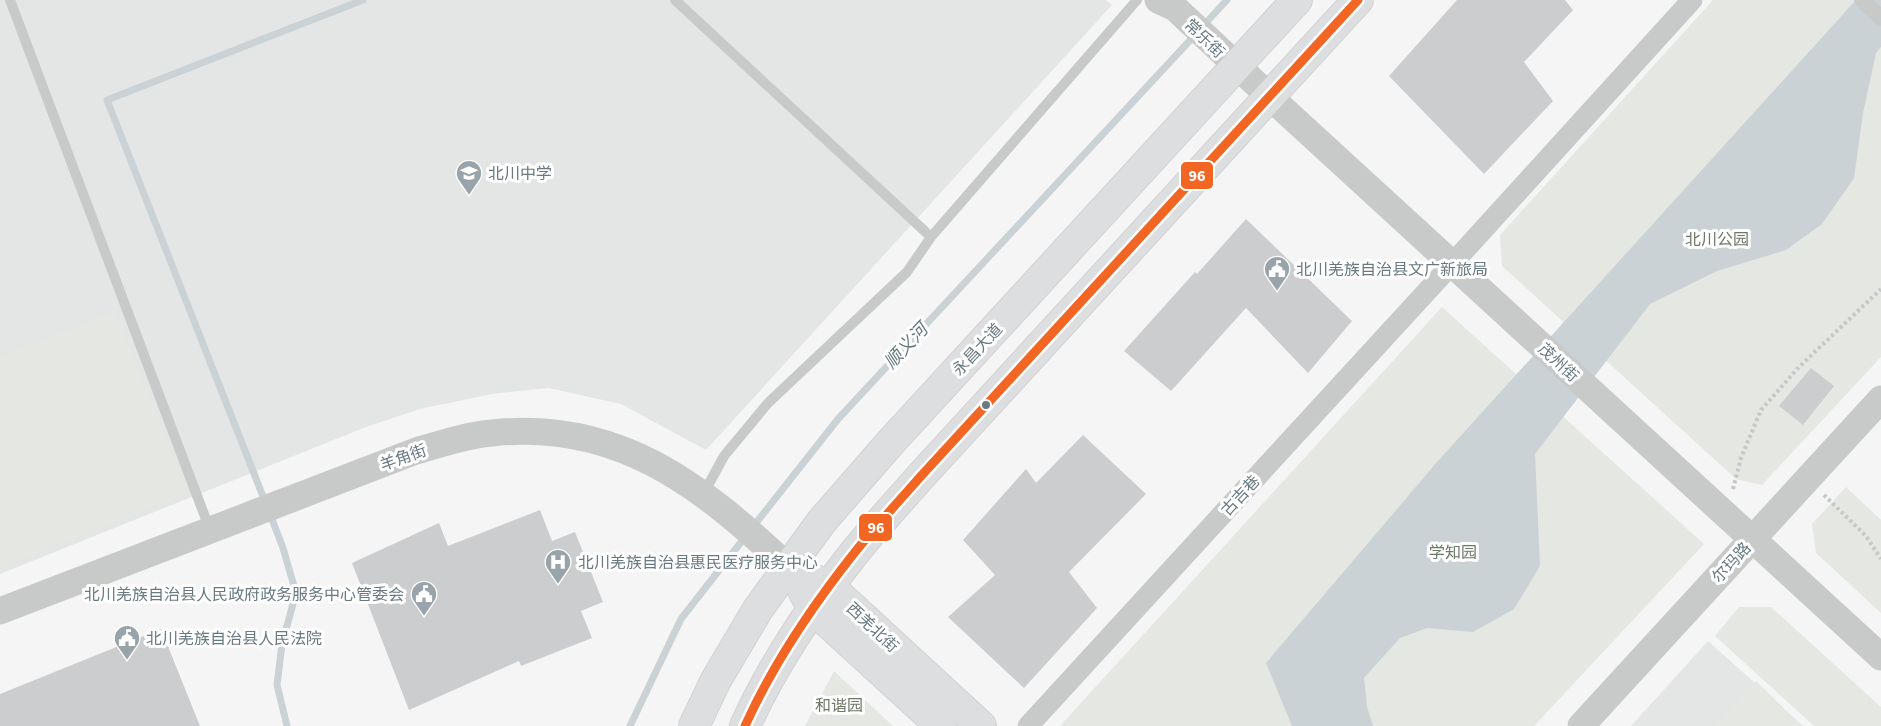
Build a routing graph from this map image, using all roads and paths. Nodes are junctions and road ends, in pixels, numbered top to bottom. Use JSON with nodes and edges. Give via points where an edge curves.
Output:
{"nodes":[{"id":1,"x":10,"y":0,"type":"edge"},
{"id":2,"x":675,"y":0,"type":"edge"},
{"id":3,"x":1137,"y":0,"type":"edge"},
{"id":4,"x":1297,"y":0,"type":"edge"},
{"id":5,"x":1358,"y":0,"type":"edge"},
{"id":6,"x":1692,"y":0,"type":"edge"},
{"id":7,"x":1862,"y":0,"type":"edge"},
{"id":8,"x":1168,"y":3,"type":"edge"},
{"id":9,"x":1881,"y":18,"type":"edge"},
{"id":10,"x":1225,"y":57,"type":"junction"},
{"id":11,"x":1270,"y":97,"type":"junction"},
{"id":12,"x":931,"y":237,"type":"junction"},
{"id":13,"x":1452,"y":264,"type":"junction"},
{"id":14,"x":1881,"y":289,"type":"edge"},
{"id":15,"x":1881,"y":399,"type":"edge"},
{"id":16,"x":1808,"y":479,"type":"junction"},
{"id":17,"x":711,"y":499,"type":"junction"},
{"id":18,"x":1725,"y":514,"type":"junction"},
{"id":19,"x":210,"y":530,"type":"junction"},
{"id":20,"x":1752,"y":539,"type":"junction"},
{"id":21,"x":1881,"y":559,"type":"edge"},
{"id":22,"x":789,"y":567,"type":"junction"},
{"id":23,"x":822,"y":598,"type":"junction"},
{"id":24,"x":0,"y":611,"type":"edge"},
{"id":25,"x":1881,"y":657,"type":"edge"},
{"id":26,"x":694,"y":726,"type":"edge"},
{"id":27,"x":745,"y":726,"type":"edge"},
{"id":28,"x":941,"y":726,"type":"edge"},
{"id":29,"x":981,"y":726,"type":"edge"},
{"id":30,"x":1028,"y":726,"type":"edge"},
{"id":31,"x":1581,"y":726,"type":"edge"}],
"edges":[{"from":1,"to":19,"type":"lane"},
{"from":2,"to":12,"type":"lane"},
{"from":3,"to":12,"type":"lane"},
{"from":4,"to":10,"type":"main road","name":"永昌大道"},
{"from":5,"to":11,"type":"main road"},
{"from":6,"to":13,"type":"street","name":"古吉巷"},
{"from":7,"to":9,"type":"street"},
{"from":8,"to":10,"type":"street","name":"常乐街"},
{"from":10,"to":11,"type":"street","name":"茂州街"},
{"from":10,"to":22,"type":"main road","name":"永昌大道","via":[[822,521]]},
{"from":11,"to":13,"type":"street","name":"茂州街"},
{"from":11,"to":23,"type":"main road","via":[[921,476],[855,552]]},
{"from":12,"to":17,"type":"lane","via":[[907,272],[768,403],[724,456]]},
{"from":13,"to":18,"type":"street","name":"茂州街"},
{"from":13,"to":30,"type":"street","name":"古吉巷"},
{"from":14,"to":18,"type":"path","via":[[1799,367],[1761,410]]},
{"from":15,"to":16,"type":"street","name":"尔玛路"},
{"from":16,"to":20,"type":"street","name":"尔玛路"},
{"from":16,"to":21,"type":"path","via":[[1866,536]]},
{"from":17,"to":19,"type":"street","name":"羊角街","via":[[649,459],[609,443],[530,430],[490,433],[416,451]]},
{"from":17,"to":22,"type":"street","name":"羊角街"},
{"from":18,"to":20,"type":"street","name":"茂州街"},
{"from":19,"to":24,"type":"street","name":"羊角街"},
{"from":20,"to":25,"type":"street","name":"茂州街"},
{"from":20,"to":31,"type":"street","name":"尔玛路"},
{"from":22,"to":23,"type":"main road","name":"西羌北街"},
{"from":22,"to":26,"type":"main road","name":"永昌大道","via":[[758,609]]},
{"from":23,"to":27,"type":"main road","via":[[796,634]]},
{"from":23,"to":28,"type":"main road","name":"西羌北街"},
{"from":23,"to":29,"type":"main road","name":"西羌北街"}]}
